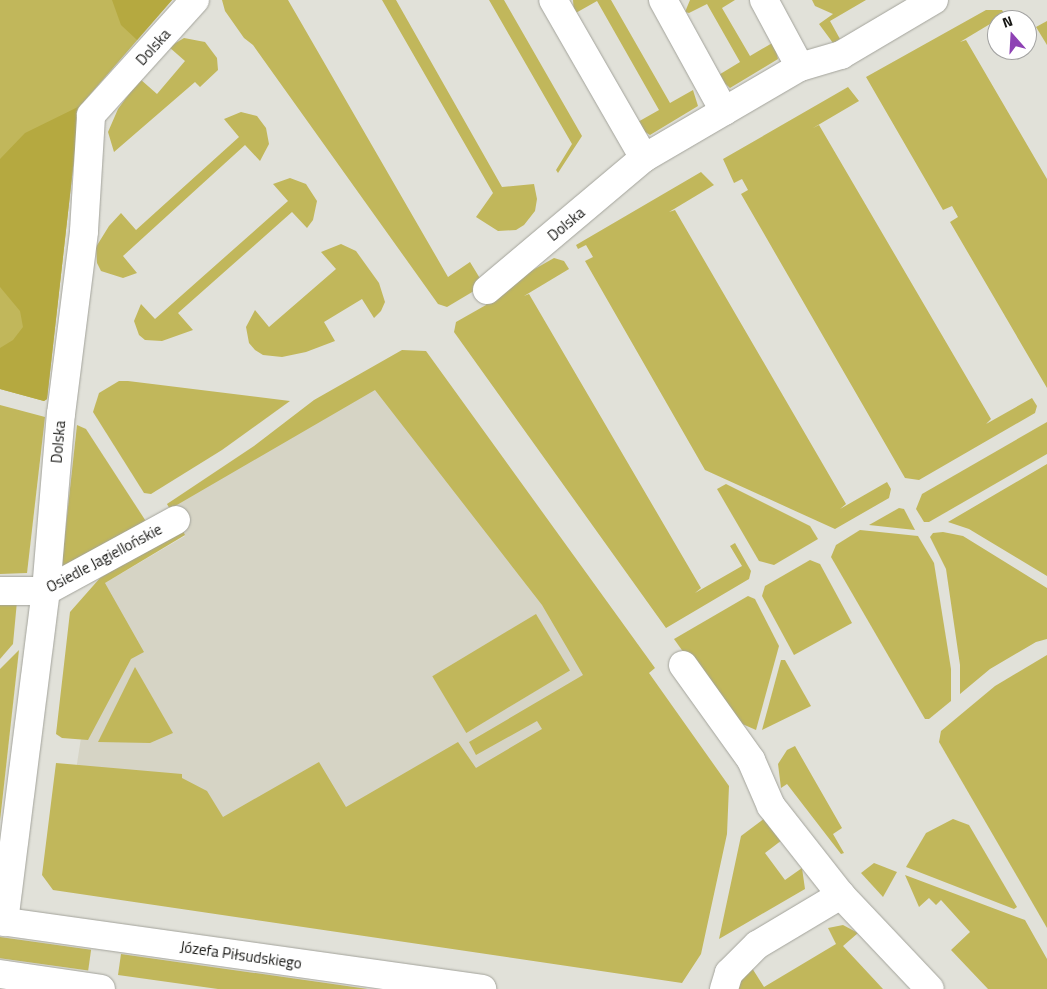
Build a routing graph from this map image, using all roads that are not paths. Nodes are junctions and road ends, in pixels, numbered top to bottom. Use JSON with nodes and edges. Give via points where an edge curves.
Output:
{"nodes":[{"id":1,"x":195,"y":0,"type":"edge"},
{"id":2,"x":553,"y":0,"type":"edge"},
{"id":3,"x":664,"y":0,"type":"edge"},
{"id":4,"x":764,"y":0,"type":"edge"},
{"id":5,"x":934,"y":0,"type":"edge"},
{"id":6,"x":800,"y":67,"type":"junction"},
{"id":7,"x":724,"y":111,"type":"junction"},
{"id":8,"x":644,"y":158,"type":"junction"},
{"id":9,"x":487,"y":290,"type":"dead end"},
{"id":10,"x":176,"y":520,"type":"dead end"},
{"id":11,"x":0,"y":591,"type":"edge"},
{"id":12,"x":46,"y":592,"type":"junction"},
{"id":13,"x":683,"y":666,"type":"dead end"},
{"id":14,"x":841,"y":895,"type":"junction"},
{"id":15,"x":2,"y":922,"type":"edge"},
{"id":16,"x":0,"y":974,"type":"edge"},
{"id":17,"x":54,"y":986,"type":"edge"},
{"id":18,"x":101,"y":989,"type":"edge"},
{"id":19,"x":482,"y":989,"type":"edge"},
{"id":20,"x":724,"y":989,"type":"edge"},
{"id":21,"x":930,"y":989,"type":"edge"}],
"edges":[{"from":1,"to":12,"type":"street","name":"Dolska","via":[[91,115],[84,231],[60,414]]},
{"from":2,"to":8,"type":"street"},
{"from":3,"to":7,"type":"street"},
{"from":4,"to":6,"type":"street"},
{"from":5,"to":6,"type":"street","name":"Dolska","via":[[841,55]]},
{"from":6,"to":7,"type":"street","name":"Dolska"},
{"from":7,"to":8,"type":"street","name":"Dolska"},
{"from":8,"to":9,"type":"street","name":"Dolska"},
{"from":10,"to":12,"type":"street","name":"Osiedle Jagiellońskie"},
{"from":11,"to":12,"type":"street","name":"Osiedle Jagiellońskie"},
{"from":12,"to":15,"type":"street","name":"Dolska"},
{"from":13,"to":14,"type":"street","via":[[751,760],[771,806]]},
{"from":14,"to":20,"type":"street","via":[[757,945],[729,973]]},
{"from":14,"to":21,"type":"street"},
{"from":15,"to":19,"type":"street","name":"Józefa Piłsudskiego"},
{"from":16,"to":17,"type":"street"},
{"from":17,"to":18,"type":"street"}]}
